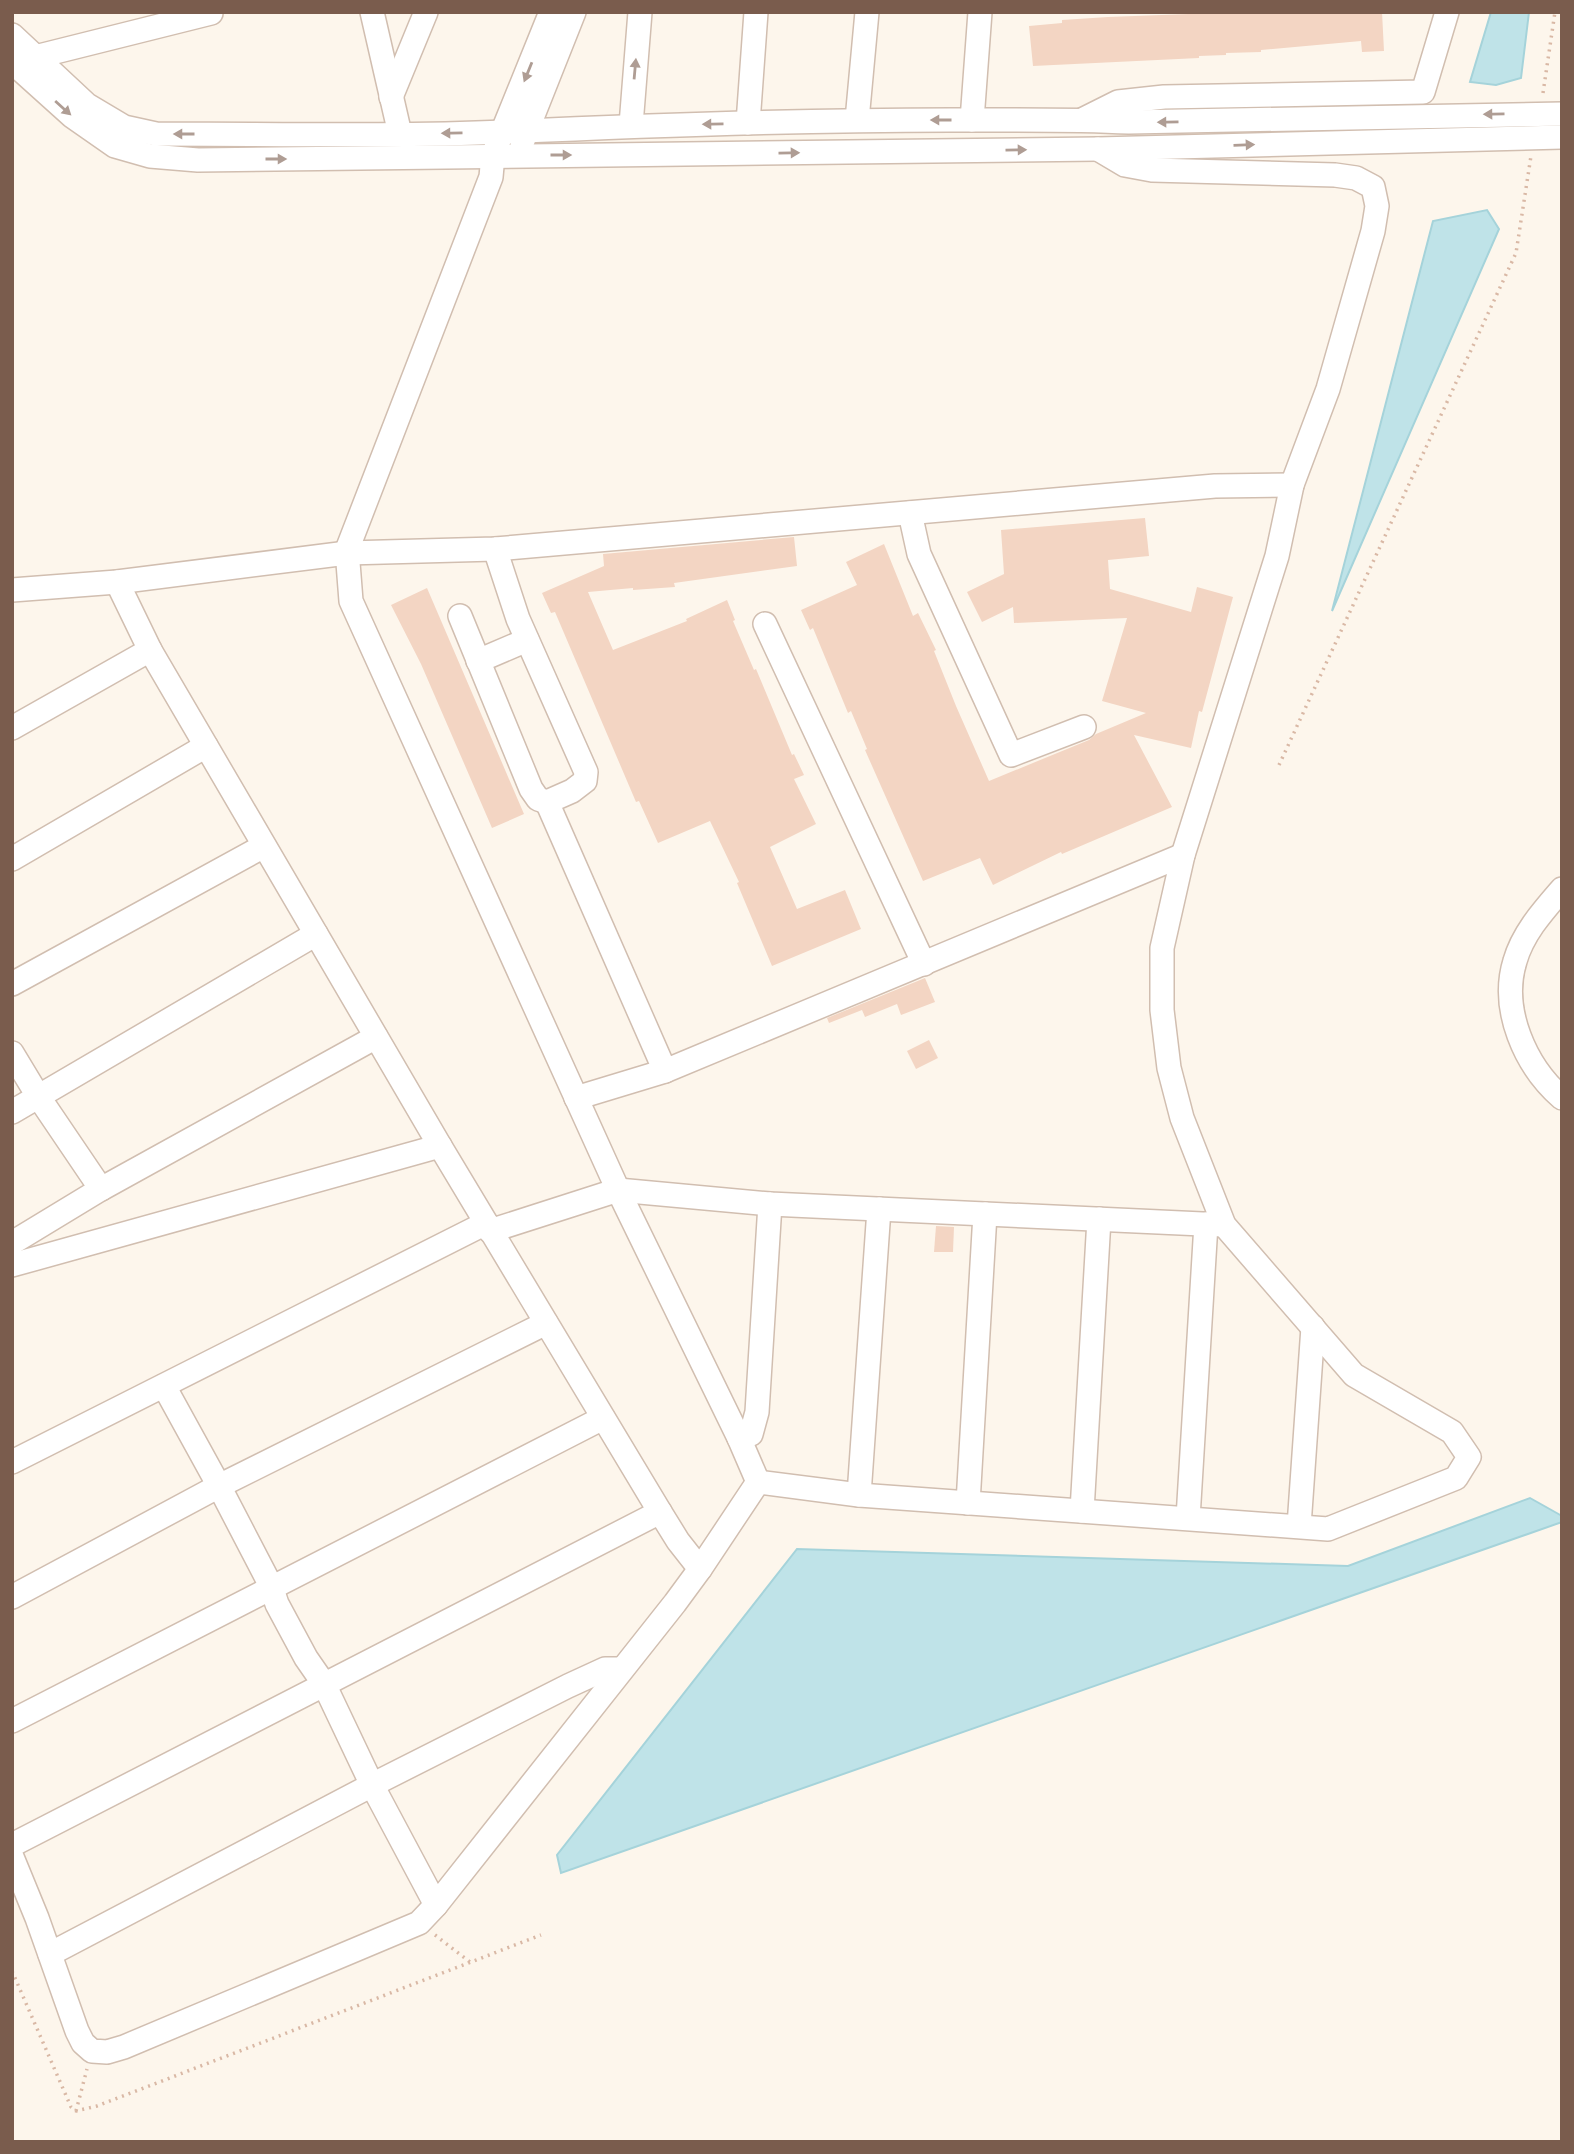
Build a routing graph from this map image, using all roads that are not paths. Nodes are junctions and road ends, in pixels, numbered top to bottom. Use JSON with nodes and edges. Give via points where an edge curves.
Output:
{"nodes":[{"id":1,"x":372,"y":12,"type":"edge"},
{"id":2,"x":426,"y":12,"type":"edge"},
{"id":3,"x":551,"y":12,"type":"edge"},
{"id":4,"x":574,"y":12,"type":"edge"},
{"id":5,"x":640,"y":12,"type":"edge"},
{"id":6,"x":757,"y":12,"type":"edge"},
{"id":7,"x":867,"y":12,"type":"edge"},
{"id":8,"x":980,"y":12,"type":"edge"},
{"id":9,"x":1447,"y":12,"type":"edge"},
{"id":10,"x":211,"y":13,"type":"edge"},
{"id":11,"x":12,"y":36,"type":"edge"},
{"id":12,"x":35,"y":57,"type":"junction"},
{"id":13,"x":12,"y":62,"type":"edge"},
{"id":14,"x":391,"y":97,"type":"junction"},
{"id":15,"x":1551,"y":113,"type":"edge"},
{"id":16,"x":857,"y":120,"type":"junction"},
{"id":17,"x":972,"y":120,"type":"junction"},
{"id":18,"x":1082,"y":120,"type":"junction"},
{"id":19,"x":748,"y":123,"type":"junction"},
{"id":20,"x":631,"y":125,"type":"junction"},
{"id":21,"x":527,"y":131,"type":"junction"},
{"id":22,"x":504,"y":132,"type":"junction"},
{"id":23,"x":400,"y":134,"type":"junction"},
{"id":24,"x":1562,"y":137,"type":"edge"},
{"id":25,"x":1098,"y":149,"type":"junction"},
{"id":26,"x":500,"y":163,"type":"junction"},
{"id":27,"x":1292,"y":485,"type":"junction"},
{"id":28,"x":910,"y":513,"type":"junction"},
{"id":29,"x":495,"y":549,"type":"junction"},
{"id":30,"x":347,"y":553,"type":"junction"},
{"id":31,"x":117,"y":582,"type":"junction"},
{"id":32,"x":14,"y":591,"type":"edge"},
{"id":33,"x":460,"y":617,"type":"dead end"},
{"id":34,"x":765,"y":624,"type":"dead end"},
{"id":35,"x":527,"y":640,"type":"junction"},
{"id":36,"x":150,"y":650,"type":"junction"},
{"id":37,"x":478,"y":661,"type":"junction"},
{"id":38,"x":1084,"y":727,"type":"dead end"},
{"id":39,"x":12,"y":728,"type":"edge"},
{"id":40,"x":206,"y":746,"type":"junction"},
{"id":41,"x":547,"y":802,"type":"junction"},
{"id":42,"x":264,"y":846,"type":"junction"},
{"id":43,"x":1183,"y":855,"type":"junction"},
{"id":44,"x":12,"y":859,"type":"edge"},
{"id":45,"x":1562,"y":889,"type":"edge"},
{"id":46,"x":316,"y":934,"type":"junction"},
{"id":47,"x":924,"y":964,"type":"junction"},
{"id":48,"x":12,"y":984,"type":"edge"},
{"id":49,"x":376,"y":1037,"type":"junction"},
{"id":50,"x":12,"y":1053,"type":"edge"},
{"id":51,"x":665,"y":1071,"type":"junction"},
{"id":52,"x":38,"y":1096,"type":"junction"},
{"id":53,"x":576,"y":1098,"type":"junction"},
{"id":54,"x":1562,"y":1098,"type":"edge"},
{"id":55,"x":12,"y":1112,"type":"edge"},
{"id":56,"x":440,"y":1146,"type":"junction"},
{"id":57,"x":101,"y":1189,"type":"junction"},
{"id":58,"x":618,"y":1190,"type":"junction"},
{"id":59,"x":770,"y":1204,"type":"junction"},
{"id":60,"x":879,"y":1209,"type":"junction"},
{"id":61,"x":985,"y":1214,"type":"junction"},
{"id":62,"x":1099,"y":1219,"type":"junction"},
{"id":63,"x":1215,"y":1224,"type":"junction"},
{"id":64,"x":488,"y":1227,"type":"junction"},
{"id":65,"x":12,"y":1243,"type":"edge"},
{"id":66,"x":12,"y":1265,"type":"edge"},
{"id":67,"x":546,"y":1323,"type":"junction"},
{"id":68,"x":1313,"y":1327,"type":"junction"},
{"id":69,"x":164,"y":1386,"type":"junction"},
{"id":70,"x":603,"y":1418,"type":"junction"},
{"id":71,"x":739,"y":1438,"type":"junction"},
{"id":72,"x":12,"y":1462,"type":"edge"},
{"id":73,"x":758,"y":1482,"type":"junction"},
{"id":74,"x":219,"y":1486,"type":"junction"},
{"id":75,"x":859,"y":1495,"type":"junction"},
{"id":76,"x":968,"y":1503,"type":"junction"},
{"id":77,"x":1082,"y":1511,"type":"junction"},
{"id":78,"x":660,"y":1512,"type":"junction"},
{"id":79,"x":1188,"y":1518,"type":"junction"},
{"id":80,"x":1299,"y":1527,"type":"junction"},
{"id":81,"x":700,"y":1569,"type":"junction"},
{"id":82,"x":271,"y":1586,"type":"junction"},
{"id":83,"x":12,"y":1597,"type":"edge"},
{"id":84,"x":622,"y":1669,"type":"junction"},
{"id":85,"x":324,"y":1684,"type":"junction"},
{"id":86,"x":12,"y":1721,"type":"edge"},
{"id":87,"x":372,"y":1785,"type":"junction"},
{"id":88,"x":12,"y":1845,"type":"edge"},
{"id":89,"x":12,"y":1857,"type":"edge"},
{"id":90,"x":436,"y":1905,"type":"junction"},
{"id":91,"x":50,"y":1954,"type":"junction"}],
"edges":[{"from":1,"to":14,"type":"street"},
{"from":2,"to":14,"type":"street"},
{"from":3,"to":22,"type":"street","one_way":true},
{"from":4,"to":21,"type":"street"},
{"from":20,"to":5,"type":"street","one_way":true},
{"from":6,"to":19,"type":"street"},
{"from":7,"to":16,"type":"street"},
{"from":8,"to":17,"type":"street"},
{"from":9,"to":18,"type":"street","via":[[1423,92],[1164,97],[1118,102]]},
{"from":10,"to":12,"type":"street"},
{"from":11,"to":12,"type":"street"},
{"from":23,"to":12,"type":"street","one_way":true,"via":[[156,134],[124,127],[87,105]]},
{"from":13,"to":26,"type":"street","one_way":true,"via":[[72,116],[116,146],[150,156]]},
{"from":14,"to":23,"type":"street"},
{"from":15,"to":18,"type":"street","one_way":true},
{"from":17,"to":16,"type":"street","one_way":true},
{"from":16,"to":19,"type":"street"},
{"from":17,"to":18,"type":"street"},
{"from":19,"to":20,"type":"street","one_way":true},
{"from":20,"to":21,"type":"street"},
{"from":21,"to":22,"type":"street"},
{"from":21,"to":26,"type":"street"},
{"from":22,"to":23,"type":"street","one_way":true},
{"from":22,"to":26,"type":"street"},
{"from":25,"to":24,"type":"street","one_way":true},
{"from":26,"to":25,"type":"street","one_way":true},
{"from":25,"to":27,"type":"street","via":[[1125,165],[1152,170],[1335,175],[1373,187],[1377,206],[1373,231],[1328,389]]},
{"from":26,"to":30,"type":"street"},
{"from":27,"to":28,"type":"street","via":[[1215,486]]},
{"from":27,"to":43,"type":"street","via":[[1277,556]]},
{"from":28,"to":29,"type":"street"},
{"from":28,"to":38,"type":"street","via":[[919,554],[1011,755]]},
{"from":29,"to":30,"type":"street"},
{"from":29,"to":35,"type":"street"},
{"from":30,"to":31,"type":"street"},
{"from":30,"to":53,"type":"street","via":[[351,601]]},
{"from":31,"to":32,"type":"street"},
{"from":31,"to":36,"type":"street"},
{"from":33,"to":37,"type":"street"},
{"from":34,"to":47,"type":"street"},
{"from":35,"to":37,"type":"street"},
{"from":35,"to":41,"type":"street","via":[[586,772],[585,781]]},
{"from":36,"to":39,"type":"street"},
{"from":36,"to":40,"type":"street"},
{"from":37,"to":41,"type":"street","via":[[531,789]]},
{"from":40,"to":42,"type":"street"},
{"from":40,"to":44,"type":"street"},
{"from":41,"to":51,"type":"street"},
{"from":42,"to":46,"type":"street"},
{"from":42,"to":48,"type":"street"},
{"from":43,"to":47,"type":"street"},
{"from":43,"to":63,"type":"street","via":[[1163,948],[1162,1010],[1168,1068]]},
{"from":45,"to":54,"type":"street","via":[[1535,920],[1515,961],[1512,981],[1521,1040],[1540,1075]]},
{"from":46,"to":49,"type":"street"},
{"from":46,"to":52,"type":"street"},
{"from":47,"to":51,"type":"street"},
{"from":49,"to":56,"type":"street"},
{"from":49,"to":57,"type":"street"},
{"from":50,"to":52,"type":"street"},
{"from":51,"to":53,"type":"street"},
{"from":52,"to":55,"type":"street"},
{"from":52,"to":57,"type":"street"},
{"from":53,"to":58,"type":"street"},
{"from":56,"to":64,"type":"street"},
{"from":56,"to":66,"type":"street"},
{"from":57,"to":65,"type":"street"},
{"from":58,"to":59,"type":"street"},
{"from":58,"to":64,"type":"street"},
{"from":58,"to":71,"type":"street"},
{"from":59,"to":60,"type":"street"},
{"from":59,"to":71,"type":"street","via":[[757,1412],[751,1434]]},
{"from":60,"to":61,"type":"street"},
{"from":60,"to":75,"type":"street"},
{"from":61,"to":62,"type":"street"},
{"from":61,"to":76,"type":"street"},
{"from":62,"to":63,"type":"street"},
{"from":62,"to":77,"type":"street"},
{"from":63,"to":68,"type":"street"},
{"from":63,"to":79,"type":"street"},
{"from":64,"to":67,"type":"street"},
{"from":64,"to":69,"type":"street"},
{"from":67,"to":70,"type":"street"},
{"from":67,"to":74,"type":"street"},
{"from":68,"to":80,"type":"street"},
{"from":68,"to":80,"type":"street","via":[[1354,1375],[1452,1432],[1469,1457],[1456,1478],[1328,1529]]},
{"from":69,"to":72,"type":"street"},
{"from":69,"to":74,"type":"street"},
{"from":70,"to":78,"type":"street"},
{"from":70,"to":82,"type":"street"},
{"from":71,"to":73,"type":"street"},
{"from":73,"to":75,"type":"street"},
{"from":73,"to":81,"type":"street"},
{"from":74,"to":82,"type":"street"},
{"from":74,"to":83,"type":"street"},
{"from":75,"to":76,"type":"street"},
{"from":76,"to":77,"type":"street"},
{"from":77,"to":79,"type":"street"},
{"from":78,"to":81,"type":"street"},
{"from":78,"to":85,"type":"street"},
{"from":79,"to":80,"type":"street"},
{"from":81,"to":84,"type":"street"},
{"from":82,"to":85,"type":"street"},
{"from":82,"to":86,"type":"street"},
{"from":84,"to":87,"type":"street","via":[[605,1669]]},
{"from":84,"to":90,"type":"street"},
{"from":85,"to":87,"type":"street"},
{"from":85,"to":88,"type":"street"},
{"from":87,"to":90,"type":"street"},
{"from":87,"to":91,"type":"street"},
{"from":89,"to":91,"type":"street"},
{"from":90,"to":91,"type":"street","via":[[419,1923],[107,2052],[92,2052],[83,2043]]}]}
